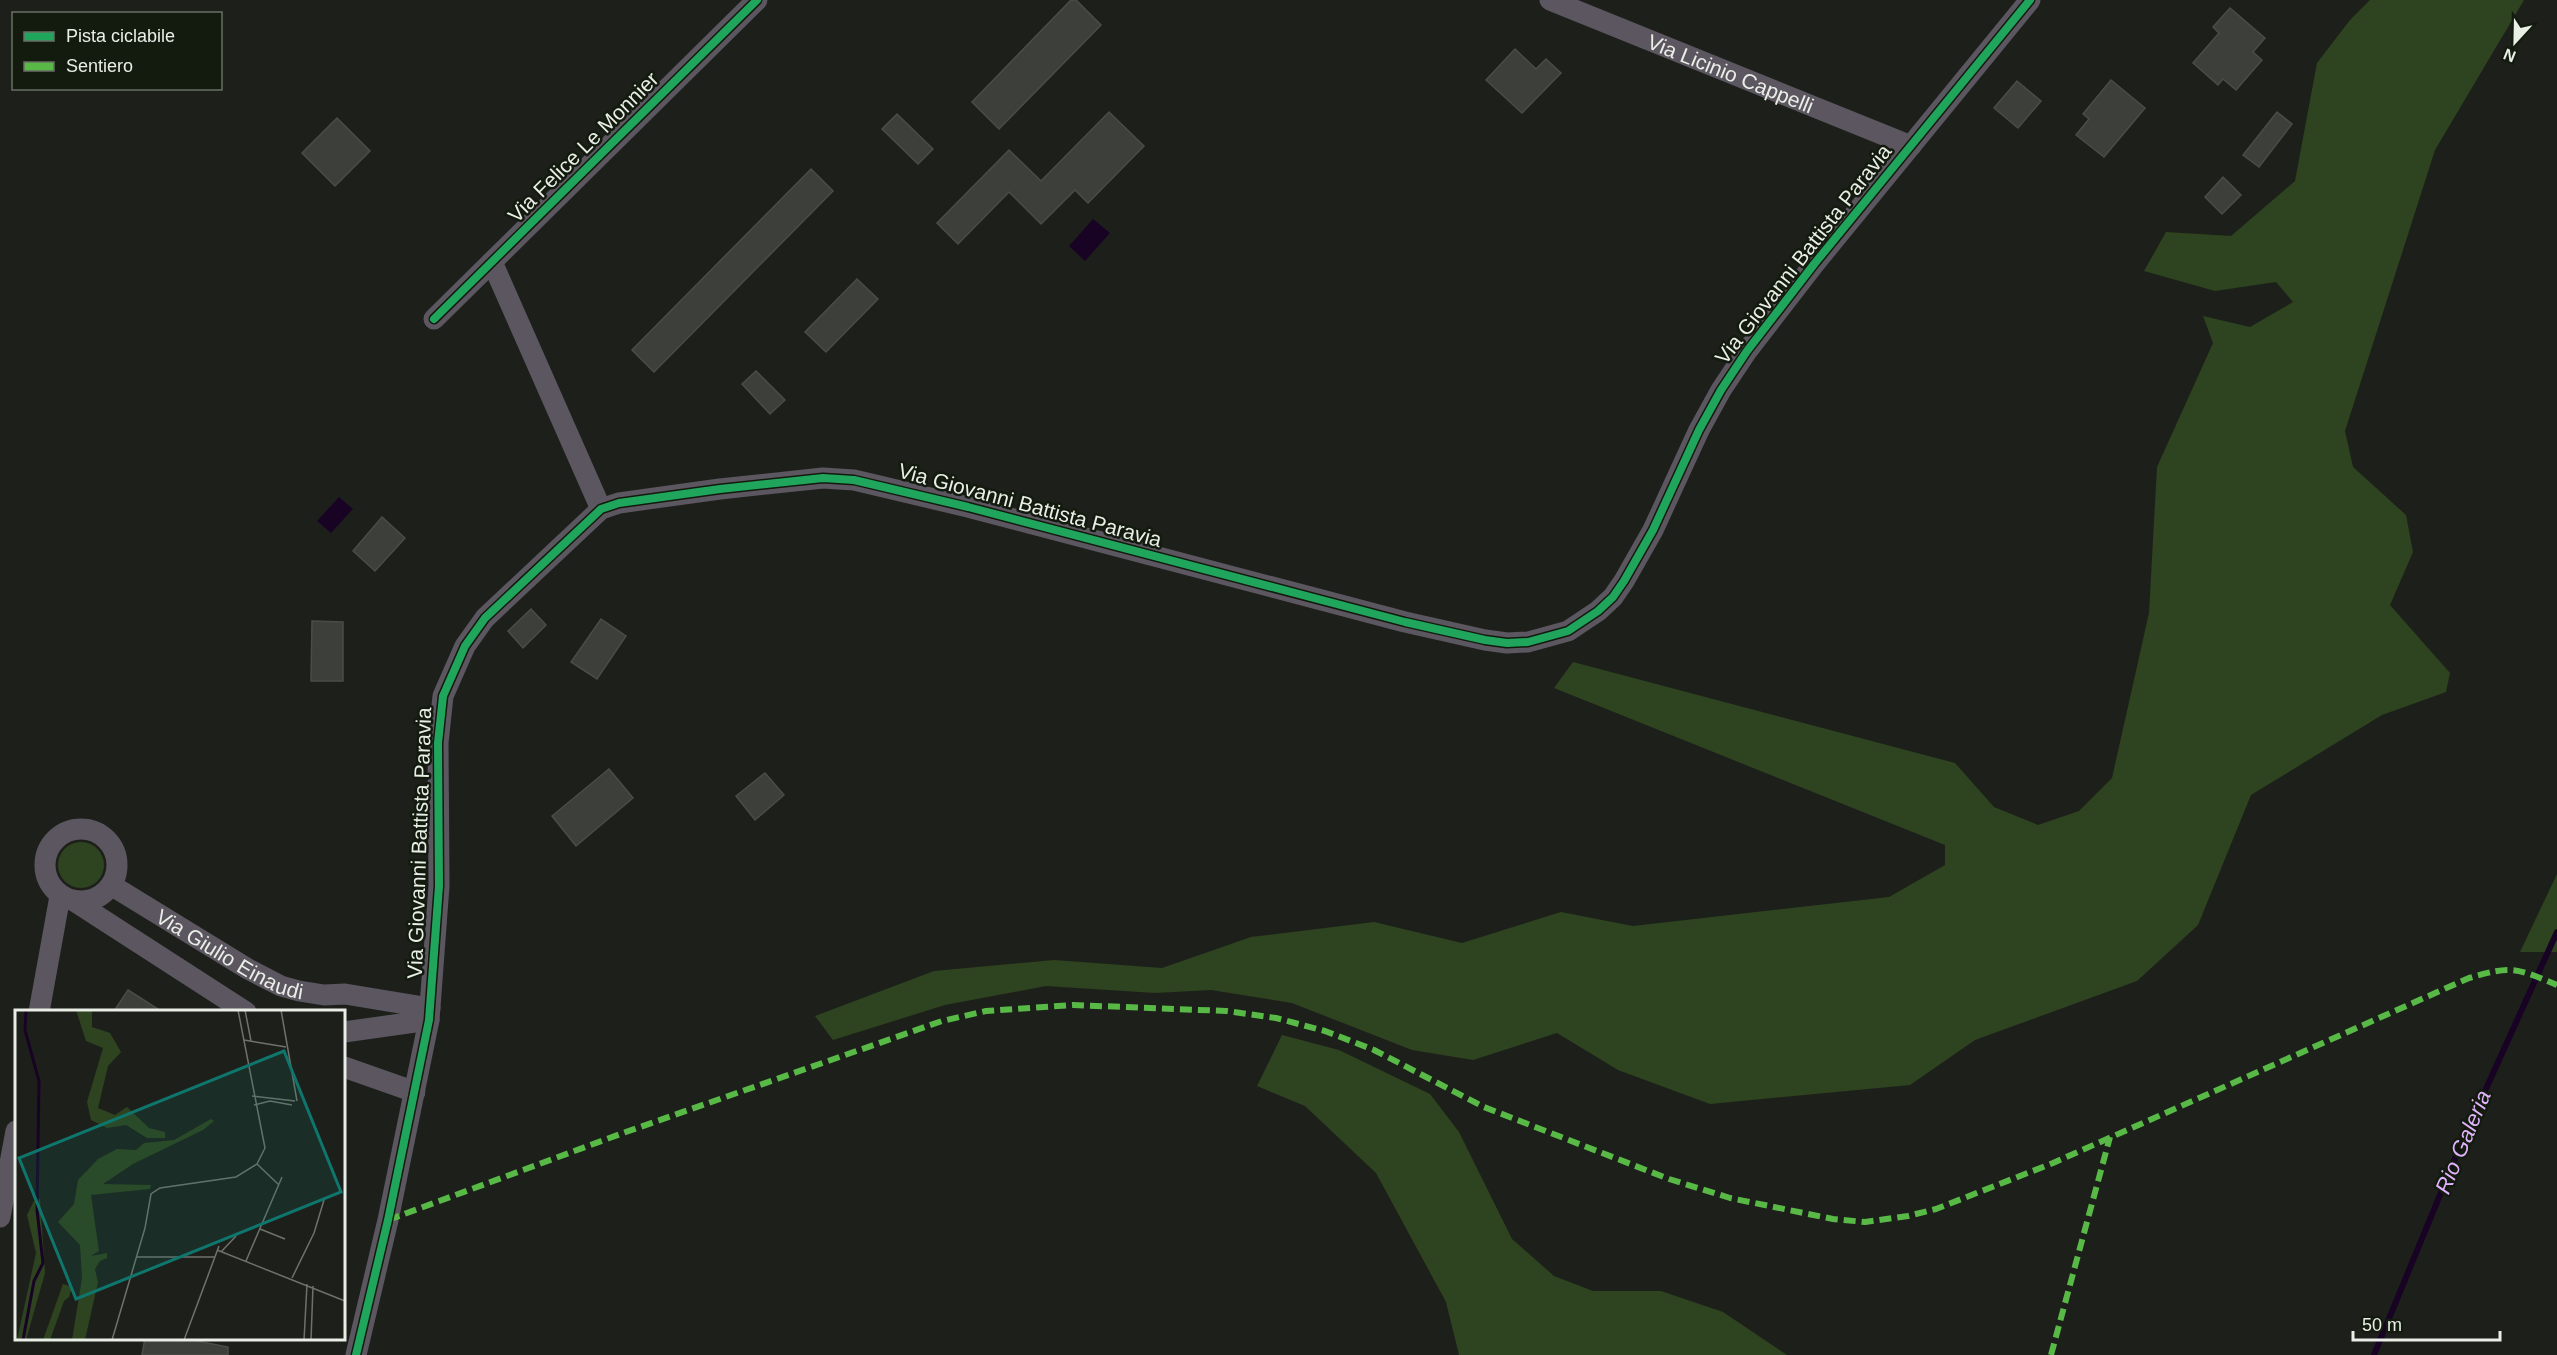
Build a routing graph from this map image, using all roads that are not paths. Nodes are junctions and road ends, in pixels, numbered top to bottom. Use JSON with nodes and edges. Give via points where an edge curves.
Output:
{"nodes":[{"id":1,"x":757,"y":0,"type":"edge"},
{"id":2,"x":1550,"y":0,"type":"edge"},
{"id":3,"x":2030,"y":0,"type":"edge"},
{"id":4,"x":1911,"y":146,"type":"junction"},
{"id":5,"x":492,"y":262,"type":"junction"},
{"id":6,"x":434,"y":319,"type":"dead end"},
{"id":7,"x":601,"y":508,"type":"junction"},
{"id":8,"x":111,"y":885,"type":"junction"},
{"id":9,"x":67,"y":898,"type":"junction"},
{"id":10,"x":39,"y":1010,"type":"edge"},
{"id":11,"x":244,"y":1010,"type":"edge"},
{"id":12,"x":429,"y":1014,"type":"junction"},
{"id":13,"x":345,"y":1032,"type":"edge"},
{"id":14,"x":345,"y":1066,"type":"edge"},
{"id":15,"x":415,"y":1092,"type":"junction"},
{"id":16,"x":15,"y":1136,"type":"edge"},
{"id":17,"x":0,"y":1217,"type":"edge"},
{"id":18,"x":356,"y":1355,"type":"edge"}],
"edges":[{"from":1,"to":5,"type":"street","name":"Via Felice Le Monnier"},
{"from":2,"to":4,"type":"street","name":"Via Licinio Cappelli"},
{"from":3,"to":4,"type":"street","name":"Via Giovanni Battista Paravia"},
{"from":4,"to":7,"type":"street","name":"Via Giovanni Battista Paravia","via":[[1815,263],[1721,390],[1653,530],[1613,597],[1584,622],[1546,638],[1507,643],[1405,622],[854,480],[823,478],[731,488]]},
{"from":5,"to":6,"type":"street","name":"Via Felice Le Monnier"},
{"from":5,"to":7,"type":"street"},
{"from":7,"to":12,"type":"street","name":"Via Giovanni Battista Paravia","via":[[485,618],[465,646],[443,696],[438,743],[439,886]]},
{"from":8,"to":9,"type":"street","via":[[101,896]]},
{"from":8,"to":9,"type":"street","via":[[117,872],[111,845],[88,829],[73,829],[50,845],[45,858],[50,885]]},
{"from":8,"to":12,"type":"street","name":"Via Giulio Einaudi","via":[[281,986],[324,995],[345,994]]},
{"from":9,"to":10,"type":"street"},
{"from":9,"to":11,"type":"street"},
{"from":12,"to":13,"type":"street"},
{"from":12,"to":15,"type":"street","name":"Via Giovanni Battista Paravia"},
{"from":14,"to":15,"type":"street"},
{"from":15,"to":18,"type":"street","name":"Via Giovanni Battista Paravia"},
{"from":16,"to":17,"type":"street"}]}
